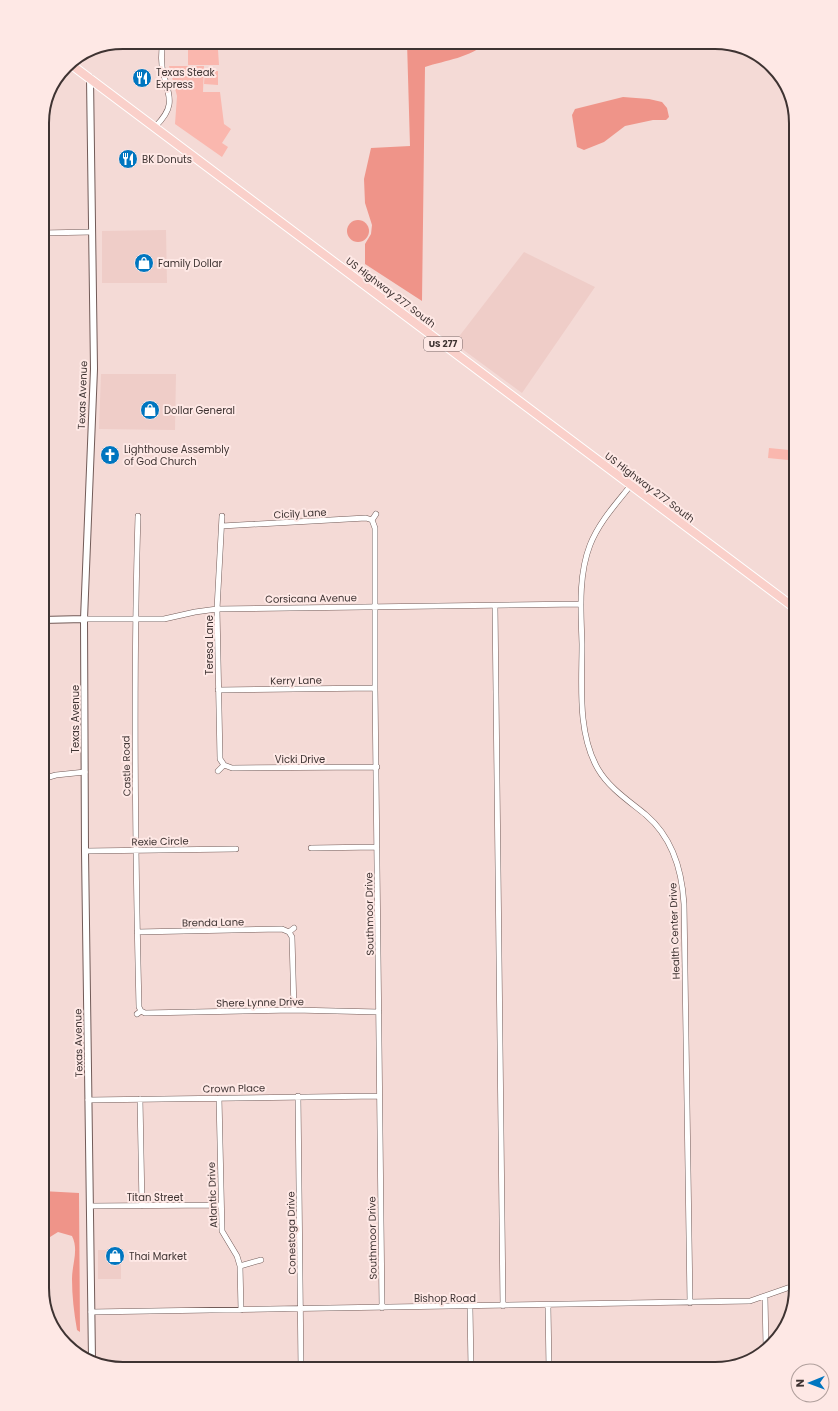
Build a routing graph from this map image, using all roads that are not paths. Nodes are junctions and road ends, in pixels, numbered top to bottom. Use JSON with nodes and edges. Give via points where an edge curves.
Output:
{"nodes":[{"id":1,"x":163,"y":49,"type":"edge"},
{"id":2,"x":74,"y":67,"type":"edge"},
{"id":3,"x":90,"y":78,"type":"junction"},
{"id":4,"x":155,"y":127,"type":"junction"},
{"id":5,"x":92,"y":232,"type":"junction"},
{"id":6,"x":49,"y":233,"type":"edge"},
{"id":7,"x":631,"y":485,"type":"junction"},
{"id":8,"x":376,"y":514,"type":"dead end"},
{"id":9,"x":138,"y":516,"type":"dead end"},
{"id":10,"x":222,"y":516,"type":"dead end"},
{"id":11,"x":372,"y":520,"type":"junction"},
{"id":12,"x":222,"y":526,"type":"junction"},
{"id":13,"x":581,"y":604,"type":"junction"},
{"id":14,"x":789,"y":604,"type":"edge"},
{"id":15,"x":495,"y":606,"type":"junction"},
{"id":16,"x":375,"y":608,"type":"junction"},
{"id":17,"x":217,"y":609,"type":"junction"},
{"id":18,"x":84,"y":619,"type":"junction"},
{"id":19,"x":49,"y":620,"type":"edge"},
{"id":20,"x":135,"y":620,"type":"junction"},
{"id":21,"x":375,"y":688,"type":"junction"},
{"id":22,"x":218,"y":690,"type":"junction"},
{"id":23,"x":224,"y":765,"type":"junction"},
{"id":24,"x":377,"y":767,"type":"junction"},
{"id":25,"x":218,"y":771,"type":"dead end"},
{"id":26,"x":85,"y":772,"type":"junction"},
{"id":27,"x":49,"y":777,"type":"edge"},
{"id":28,"x":312,"y":848,"type":"dead end"},
{"id":29,"x":377,"y":848,"type":"junction"},
{"id":30,"x":236,"y":849,"type":"dead end"},
{"id":31,"x":85,"y":851,"type":"junction"},
{"id":32,"x":136,"y":851,"type":"junction"},
{"id":33,"x":294,"y":928,"type":"dead end"},
{"id":34,"x":137,"y":932,"type":"junction"},
{"id":35,"x":289,"y":932,"type":"junction"},
{"id":36,"x":294,"y":1010,"type":"junction"},
{"id":37,"x":379,"y":1012,"type":"junction"},
{"id":38,"x":139,"y":1013,"type":"joint"},
{"id":39,"x":298,"y":1096,"type":"junction"},
{"id":40,"x":379,"y":1096,"type":"junction"},
{"id":41,"x":219,"y":1098,"type":"junction"},
{"id":42,"x":140,"y":1099,"type":"junction"},
{"id":43,"x":88,"y":1100,"type":"junction"},
{"id":44,"x":220,"y":1205,"type":"junction"},
{"id":45,"x":90,"y":1206,"type":"junction"},
{"id":46,"x":142,"y":1206,"type":"junction"},
{"id":47,"x":261,"y":1260,"type":"dead end"},
{"id":48,"x":240,"y":1266,"type":"junction"},
{"id":49,"x":789,"y":1288,"type":"edge"},
{"id":50,"x":765,"y":1297,"type":"junction"},
{"id":51,"x":690,"y":1303,"type":"junction"},
{"id":52,"x":503,"y":1306,"type":"junction"},
{"id":53,"x":548,"y":1306,"type":"junction"},
{"id":54,"x":470,"y":1307,"type":"junction"},
{"id":55,"x":382,"y":1308,"type":"junction"},
{"id":56,"x":300,"y":1309,"type":"junction"},
{"id":57,"x":241,"y":1310,"type":"junction"},
{"id":58,"x":91,"y":1312,"type":"junction"},
{"id":59,"x":766,"y":1341,"type":"edge"},
{"id":60,"x":92,"y":1355,"type":"edge"},
{"id":61,"x":301,"y":1362,"type":"edge"},
{"id":62,"x":471,"y":1362,"type":"edge"},
{"id":63,"x":549,"y":1362,"type":"edge"}],
"edges":[{"from":1,"to":4,"type":"street","via":[[162,66],[170,92],[170,103],[167,113]]},
{"from":2,"to":3,"type":"highway","name":"US Highway 277 South","number":"US 277"},
{"from":3,"to":4,"type":"highway","name":"US Highway 277 South","number":"US 277"},
{"from":3,"to":5,"type":"street","name":"Texas Avenue"},
{"from":4,"to":7,"type":"highway","name":"US Highway 277 South","number":"US 277"},
{"from":5,"to":6,"type":"street"},
{"from":5,"to":18,"type":"street","name":"Texas Avenue","via":[[94,369]]},
{"from":7,"to":13,"type":"street","name":"Health Center Drive","via":[[600,526],[590,546],[582,582]]},
{"from":7,"to":14,"type":"highway","name":"US Highway 277 South","number":"US 277"},
{"from":8,"to":11,"type":"street"},
{"from":9,"to":20,"type":"street","name":"Castle Road"},
{"from":10,"to":12,"type":"street","name":"Teresa Lane"},
{"from":11,"to":12,"type":"street","name":"Cicily Lane","via":[[366,518]]},
{"from":11,"to":16,"type":"street","name":"Southmoor Drive","via":[[375,528]]},
{"from":12,"to":17,"type":"street","name":"Teresa Lane"},
{"from":13,"to":15,"type":"street","name":"Corsicana Avenue"},
{"from":13,"to":51,"type":"street","name":"Health Center Drive","via":[[584,722],[590,753],[598,770],[609,784],[647,816],[662,833],[679,866],[683,886]]},
{"from":15,"to":16,"type":"street","name":"Corsicana Avenue"},
{"from":15,"to":52,"type":"street"},
{"from":16,"to":17,"type":"street","name":"Corsicana Avenue"},
{"from":16,"to":21,"type":"street","name":"Southmoor Drive"},
{"from":17,"to":20,"type":"street","name":"Corsicana Avenue","via":[[164,619]]},
{"from":17,"to":22,"type":"street","name":"Teresa Lane"},
{"from":18,"to":19,"type":"street","name":"Corsicana Avenue"},
{"from":18,"to":20,"type":"street","name":"Corsicana Avenue"},
{"from":18,"to":26,"type":"street","name":"Texas Avenue"},
{"from":20,"to":32,"type":"street","name":"Castle Road"},
{"from":21,"to":22,"type":"street","name":"Kerry Lane"},
{"from":21,"to":24,"type":"street","name":"Southmoor Drive"},
{"from":22,"to":23,"type":"street","name":"Teresa Lane","via":[[220,759]]},
{"from":23,"to":24,"type":"street","name":"Vicki Drive","via":[[232,768]]},
{"from":23,"to":25,"type":"street"},
{"from":24,"to":29,"type":"street","name":"Southmoor Drive"},
{"from":26,"to":27,"type":"street","via":[[69,772]]},
{"from":26,"to":31,"type":"street","name":"Texas Avenue"},
{"from":28,"to":29,"type":"street"},
{"from":29,"to":37,"type":"street","name":"Southmoor Drive"},
{"from":30,"to":32,"type":"street","name":"Rexie Circle"},
{"from":31,"to":32,"type":"street","name":"Rexie Circle"},
{"from":31,"to":43,"type":"street","name":"Texas Avenue"},
{"from":32,"to":34,"type":"street","name":"Castle Road"},
{"from":33,"to":35,"type":"street"},
{"from":34,"to":35,"type":"street","name":"Brenda Lane"},
{"from":34,"to":38,"type":"street","name":"Castle Road"},
{"from":35,"to":36,"type":"street","via":[[292,937]]},
{"from":36,"to":37,"type":"street","name":"Shere Lynne Drive"},
{"from":36,"to":38,"type":"street","name":"Shere Lynne Drive"},
{"from":37,"to":40,"type":"street","name":"Southmoor Drive"},
{"from":39,"to":40,"type":"street","name":"Crown Place"},
{"from":39,"to":41,"type":"street","name":"Crown Place"},
{"from":39,"to":56,"type":"street","name":"Conestoga Drive"},
{"from":40,"to":55,"type":"street","name":"Southmoor Drive"},
{"from":41,"to":42,"type":"street","name":"Crown Place"},
{"from":41,"to":44,"type":"street","name":"Atlantic Drive"},
{"from":42,"to":43,"type":"street","name":"Crown Place"},
{"from":42,"to":46,"type":"street"},
{"from":43,"to":45,"type":"street","name":"Texas Avenue"},
{"from":44,"to":46,"type":"street","name":"Titan Street"},
{"from":44,"to":48,"type":"street","name":"Atlantic Drive","via":[[222,1231]]},
{"from":45,"to":46,"type":"street","name":"Titan Street"},
{"from":45,"to":58,"type":"street","name":"Texas Avenue"},
{"from":47,"to":48,"type":"street"},
{"from":48,"to":57,"type":"street","name":"Atlantic Drive"},
{"from":49,"to":50,"type":"street","name":"Bishop Road"},
{"from":50,"to":51,"type":"street","name":"Bishop Road","via":[[750,1301]]},
{"from":50,"to":59,"type":"street"},
{"from":51,"to":53,"type":"street","name":"Bishop Road"},
{"from":52,"to":53,"type":"street","name":"Bishop Road"},
{"from":52,"to":54,"type":"street","name":"Bishop Road"},
{"from":53,"to":63,"type":"street"},
{"from":54,"to":55,"type":"street","name":"Bishop Road"},
{"from":54,"to":62,"type":"street"},
{"from":55,"to":56,"type":"street","name":"Bishop Road"},
{"from":56,"to":57,"type":"street","name":"Bishop Road"},
{"from":56,"to":61,"type":"street","name":"Conestoga Drive"},
{"from":57,"to":58,"type":"street","name":"Bishop Road"},
{"from":58,"to":60,"type":"street","name":"Texas Avenue"}]}
